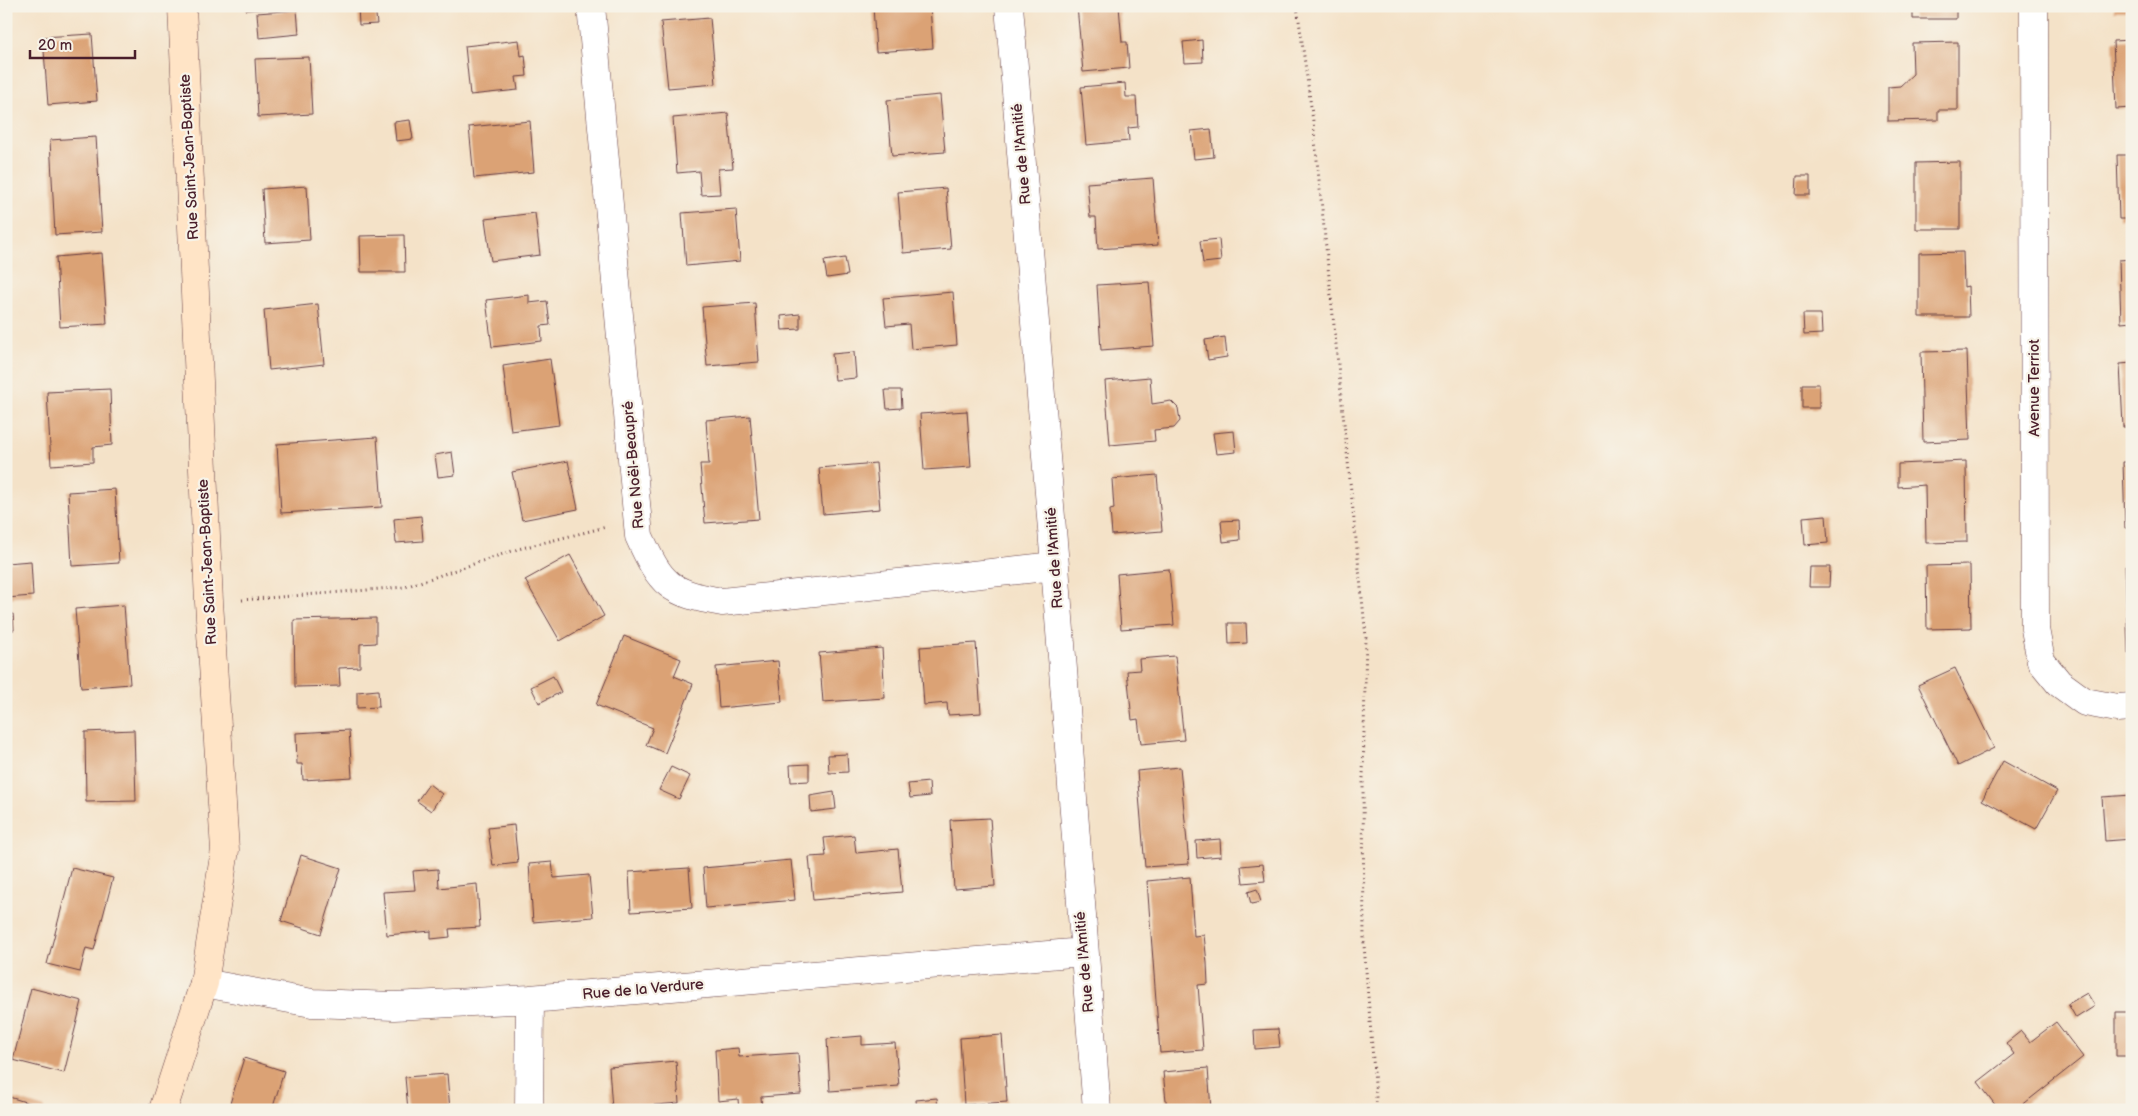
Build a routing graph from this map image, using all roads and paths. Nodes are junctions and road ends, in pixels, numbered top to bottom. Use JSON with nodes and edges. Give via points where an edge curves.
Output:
{"nodes":[{"id":1,"x":182,"y":6,"type":"edge"},
{"id":2,"x":590,"y":6,"type":"edge"},
{"id":3,"x":1009,"y":6,"type":"edge"},
{"id":4,"x":1297,"y":6,"type":"edge"},
{"id":5,"x":2034,"y":6,"type":"edge"},
{"id":6,"x":637,"y":520,"type":"junction"},
{"id":7,"x":1055,"y":566,"type":"junction"},
{"id":8,"x":209,"y":602,"type":"junction"},
{"id":9,"x":2132,"y":707,"type":"edge"},
{"id":10,"x":1083,"y":952,"type":"junction"},
{"id":11,"x":204,"y":983,"type":"junction"},
{"id":12,"x":530,"y":999,"type":"junction"},
{"id":13,"x":163,"y":1110,"type":"edge"},
{"id":14,"x":529,"y":1110,"type":"edge"},
{"id":15,"x":1097,"y":1110,"type":"edge"},
{"id":16,"x":1377,"y":1110,"type":"edge"}],
"edges":[{"from":1,"to":8,"type":"street","name":"Rue Saint-Jean-Baptiste"},
{"from":2,"to":6,"type":"street","name":"Rue Noël-Beaupré"},
{"from":3,"to":7,"type":"street","name":"Rue de l'Amitié"},
{"from":4,"to":16,"type":"path","via":[[1313,121],[1366,637],[1364,945]]},
{"from":5,"to":9,"type":"street","name":"Avenue Terriot","via":[[2035,629],[2041,661],[2059,683],[2085,702],[2117,708]]},
{"from":6,"to":7,"type":"street","name":"Rue Noël-Beaupré","via":[[639,536],[653,567],[670,587],[692,597],[722,602]]},
{"from":6,"to":8,"type":"path","via":[[527,546],[405,587]]},
{"from":7,"to":10,"type":"street","name":"Rue de l'Amitié"},
{"from":8,"to":11,"type":"street","name":"Rue Saint-Jean-Baptiste","via":[[225,850]]},
{"from":10,"to":12,"type":"street","name":"Rue de la Verdure"},
{"from":10,"to":15,"type":"street","name":"Rue de l'Amitié"},
{"from":11,"to":12,"type":"street","name":"Rue de la Verdure","via":[[312,1003],[394,1006]]},
{"from":11,"to":13,"type":"street","name":"Rue Saint-Jean-Baptiste"},
{"from":12,"to":14,"type":"street"}]}
